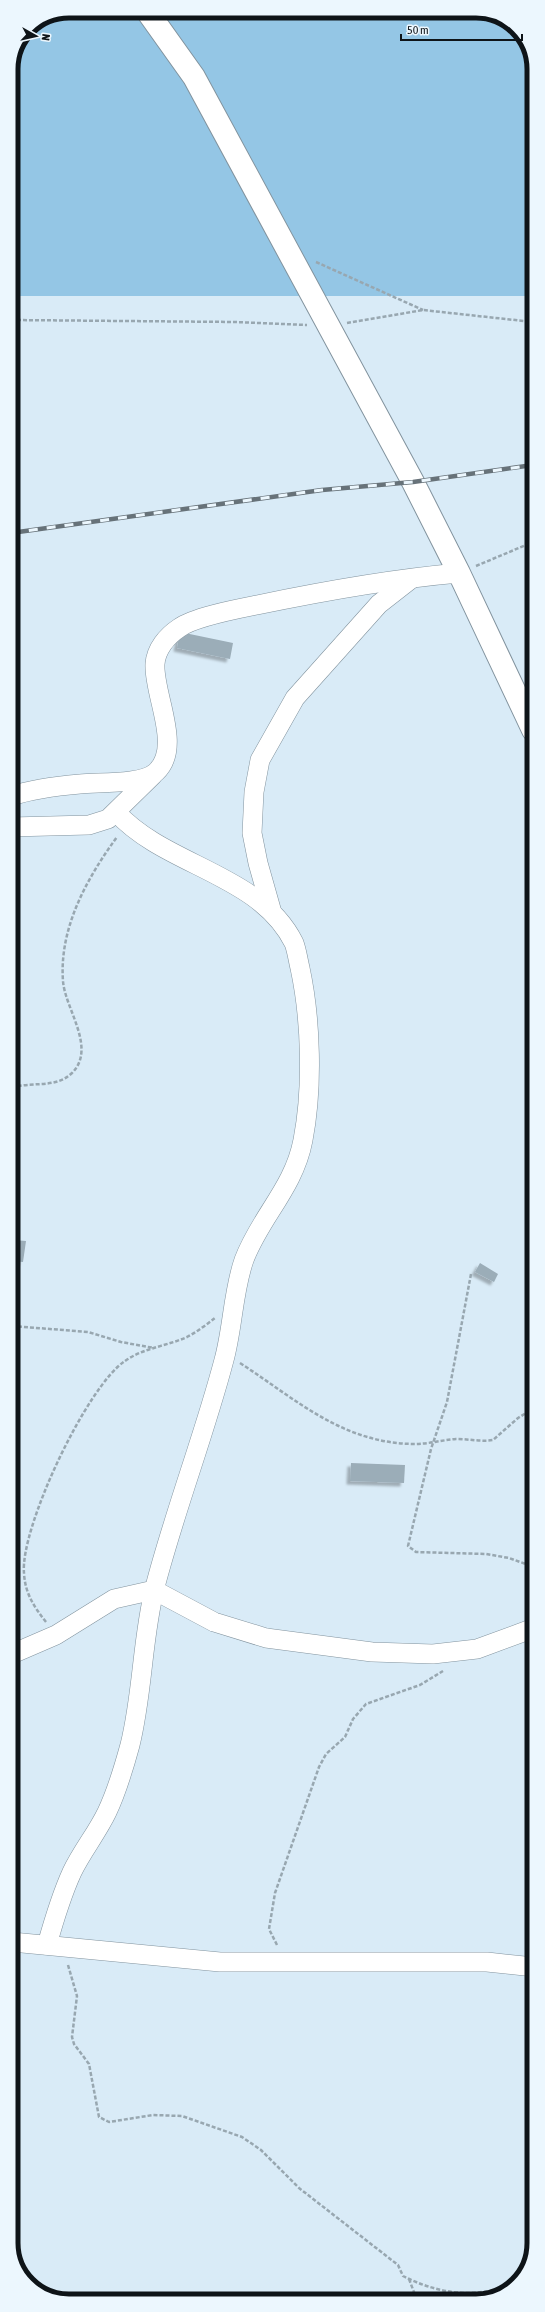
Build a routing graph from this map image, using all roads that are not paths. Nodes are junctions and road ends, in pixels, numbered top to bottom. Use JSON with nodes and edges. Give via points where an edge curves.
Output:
{"nodes":[{"id":1,"x":152,"y":18,"type":"edge"},
{"id":2,"x":459,"y":573,"type":"junction"},
{"id":3,"x":414,"y":577,"type":"junction"},
{"id":4,"x":527,"y":717,"type":"edge"},
{"id":5,"x":156,"y":772,"type":"junction"},
{"id":6,"x":18,"y":794,"type":"edge"},
{"id":7,"x":122,"y":818,"type":"junction"},
{"id":8,"x":18,"y":827,"type":"edge"},
{"id":9,"x":271,"y":909,"type":"junction"},
{"id":10,"x":154,"y":1590,"type":"junction"},
{"id":11,"x":527,"y":1631,"type":"edge"},
{"id":12,"x":18,"y":1651,"type":"edge"},
{"id":13,"x":18,"y":1943,"type":"edge"},
{"id":14,"x":54,"y":1946,"type":"junction"},
{"id":15,"x":527,"y":1966,"type":"edge"}],
"edges":[{"from":1,"to":2,"type":"highway","via":[[194,77]]},
{"from":2,"to":3,"type":"street"},
{"from":2,"to":4,"type":"highway"},
{"from":3,"to":5,"type":"street","via":[[222,612],[179,627],[160,646],[155,664],[167,735],[164,760]]},
{"from":3,"to":9,"type":"street","via":[[379,604],[295,698],[260,760],[254,792],[252,833]]},
{"from":5,"to":6,"type":"street","via":[[125,782],[45,788]]},
{"from":5,"to":7,"type":"street"},
{"from":7,"to":8,"type":"street","via":[[89,825]]},
{"from":7,"to":9,"type":"street","via":[[179,857],[244,890]]},
{"from":9,"to":10,"type":"street","via":[[295,946],[304,988],[310,1065],[304,1137],[285,1191],[254,1239],[244,1261],[226,1352]]},
{"from":10,"to":11,"type":"street","via":[[214,1622],[266,1638],[372,1652],[433,1654],[477,1649]]},
{"from":10,"to":12,"type":"street","via":[[114,1599],[56,1635]]},
{"from":10,"to":14,"type":"street","via":[[134,1724],[126,1756],[108,1810],[73,1871],[62,1896]]},
{"from":13,"to":14,"type":"street"},
{"from":14,"to":15,"type":"street","via":[[220,1962],[487,1962]]}]}
